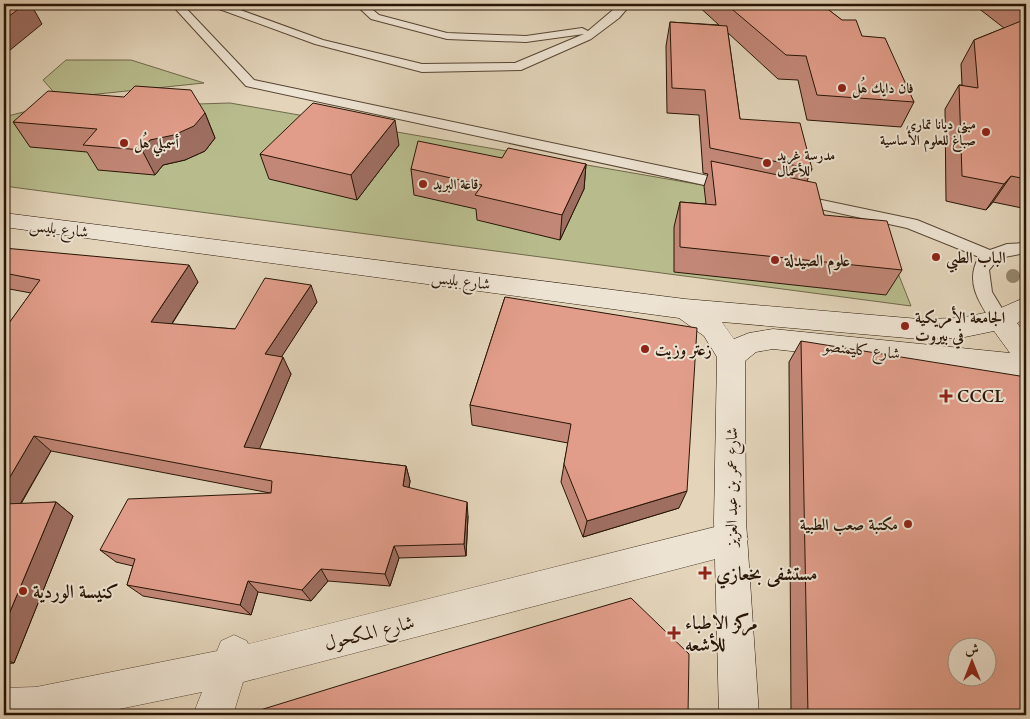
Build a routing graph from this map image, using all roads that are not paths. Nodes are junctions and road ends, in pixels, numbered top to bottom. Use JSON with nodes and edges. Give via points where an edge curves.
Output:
{"nodes":[{"id":1,"x":176,"y":4,"type":"edge"},
{"id":2,"x":215,"y":4,"type":"edge"},
{"id":3,"x":360,"y":4,"type":"edge"},
{"id":4,"x":626,"y":4,"type":"edge"},
{"id":5,"x":600,"y":25,"type":"junction"},
{"id":6,"x":748,"y":190,"type":"edge"},
{"id":7,"x":784,"y":197,"type":"edge"},
{"id":8,"x":4,"y":220,"type":"edge"},
{"id":9,"x":1026,"y":248,"type":"edge"},
{"id":10,"x":988,"y":255,"type":"junction"},
{"id":11,"x":1026,"y":307,"type":"edge"},
{"id":12,"x":685,"y":309,"type":"junction"},
{"id":13,"x":1000,"y":320,"type":"junction"},
{"id":14,"x":1026,"y":354,"type":"edge"},
{"id":15,"x":731,"y":356,"type":"junction"},
{"id":16,"x":1026,"y":366,"type":"edge"},
{"id":17,"x":730,"y":530,"type":"junction"},
{"id":18,"x":232,"y":661,"type":"junction"},
{"id":19,"x":20,"y":707,"type":"edge"},
{"id":20,"x":213,"y":715,"type":"edge"},
{"id":21,"x":739,"y":715,"type":"edge"}],
"edges":[{"from":1,"to":6,"type":"lane","via":[[250,83]]},
{"from":2,"to":5,"type":"lane","via":[[319,42],[422,68],[517,67],[587,37]]},
{"from":3,"to":5,"type":"lane","via":[[375,17],[447,36],[526,39],[576,33]]},
{"from":4,"to":5,"type":"lane"},
{"from":7,"to":10,"type":"lane","via":[[911,224]]},
{"from":8,"to":12,"type":"street","name":"شارع بليس"},
{"from":9,"to":10,"type":"lane","via":[[1011,248]]},
{"from":10,"to":13,"type":"lane","via":[[981,272],[982,287],[988,305]]},
{"from":11,"to":13,"type":"street","name":"شارع بليس"},
{"from":12,"to":13,"type":"street","name":"شارع بليس","via":[[919,329],[960,328]]},
{"from":12,"to":15,"type":"street","via":[[713,329]]},
{"from":13,"to":14,"type":"street"},
{"from":15,"to":16,"type":"street","name":"شارع كليمنصو","via":[[748,343],[773,339]]},
{"from":15,"to":17,"type":"street","name":"شارع عمر بن عبد العزيز"},
{"from":17,"to":18,"type":"street","name":"شارع المكحول"},
{"from":17,"to":21,"type":"street","name":"شارع عمر بن عبد العزيز"},
{"from":18,"to":19,"type":"street","name":"شارع المكحول"},
{"from":18,"to":20,"type":"street"}]}
